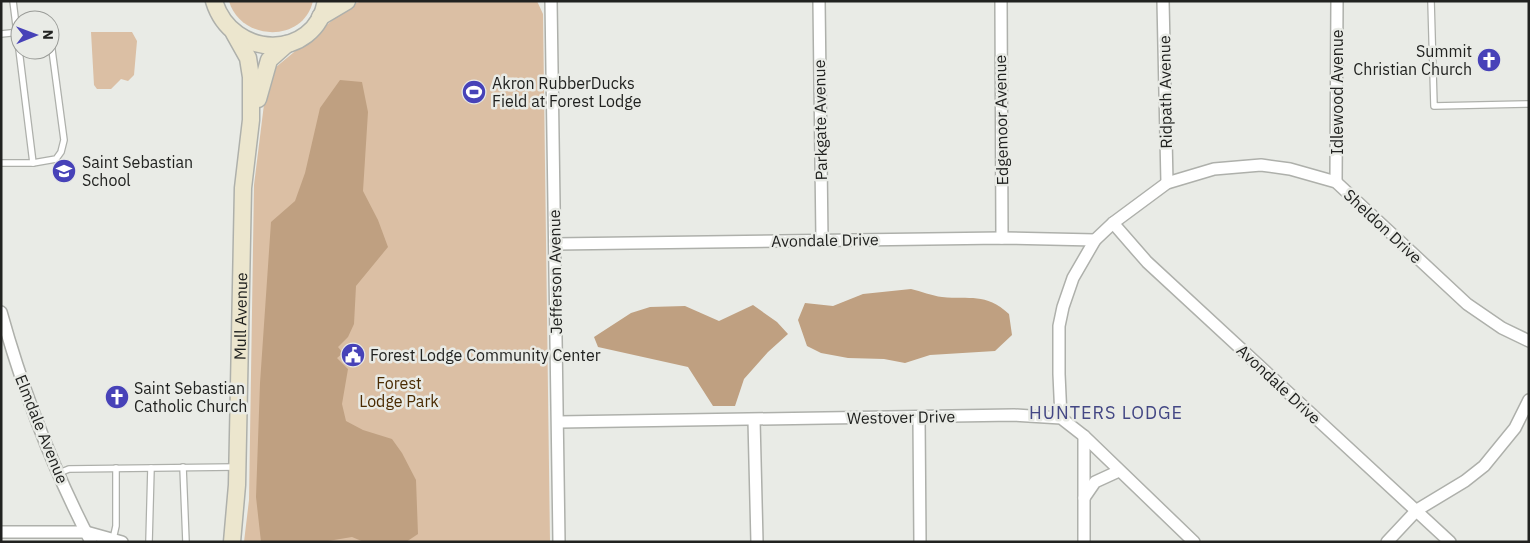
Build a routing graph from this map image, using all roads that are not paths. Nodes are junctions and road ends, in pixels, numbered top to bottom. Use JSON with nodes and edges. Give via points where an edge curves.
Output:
{"nodes":[{"id":1,"x":326,"y":1,"type":"edge"},
{"id":2,"x":347,"y":1,"type":"edge"},
{"id":3,"x":551,"y":1,"type":"edge"},
{"id":4,"x":819,"y":1,"type":"edge"},
{"id":5,"x":1000,"y":1,"type":"edge"},
{"id":6,"x":1163,"y":1,"type":"edge"},
{"id":7,"x":1337,"y":1,"type":"edge"},
{"id":8,"x":1431,"y":1,"type":"edge"},
{"id":9,"x":212,"y":4,"type":"edge"},
{"id":10,"x":320,"y":18,"type":"junction"},
{"id":11,"x":234,"y":33,"type":"junction"},
{"id":12,"x":287,"y":44,"type":"junction"},
{"id":13,"x":21,"y":60,"type":"edge"},
{"id":14,"x":53,"y":60,"type":"edge"},
{"id":15,"x":1529,"y":104,"type":"edge"},
{"id":16,"x":251,"y":120,"type":"junction"},
{"id":17,"x":1,"y":163,"type":"edge"},
{"id":18,"x":33,"y":163,"type":"junction"},
{"id":19,"x":1167,"y":182,"type":"junction"},
{"id":20,"x":1336,"y":182,"type":"junction"},
{"id":21,"x":1113,"y":223,"type":"junction"},
{"id":22,"x":1002,"y":238,"type":"junction"},
{"id":23,"x":822,"y":240,"type":"junction"},
{"id":24,"x":1095,"y":240,"type":"junction"},
{"id":25,"x":555,"y":244,"type":"junction"},
{"id":26,"x":1,"y":312,"type":"edge"},
{"id":27,"x":1529,"y":341,"type":"edge"},
{"id":28,"x":7,"y":354,"type":"edge"},
{"id":29,"x":1529,"y":400,"type":"edge"},
{"id":30,"x":919,"y":418,"type":"junction"},
{"id":31,"x":1061,"y":418,"type":"junction"},
{"id":32,"x":754,"y":420,"type":"junction"},
{"id":33,"x":559,"y":422,"type":"junction"},
{"id":34,"x":1084,"y":436,"type":"junction"},
{"id":35,"x":237,"y":467,"type":"junction"},
{"id":36,"x":116,"y":468,"type":"junction"},
{"id":37,"x":151,"y":468,"type":"junction"},
{"id":38,"x":183,"y":468,"type":"junction"},
{"id":39,"x":1119,"y":471,"type":"junction"},
{"id":40,"x":59,"y":473,"type":"junction"},
{"id":41,"x":1084,"y":498,"type":"junction"},
{"id":42,"x":1418,"y":510,"type":"junction"},
{"id":43,"x":1,"y":532,"type":"edge"},
{"id":44,"x":89,"y":537,"type":"edge"},
{"id":45,"x":118,"y":540,"type":"edge"},
{"id":46,"x":149,"y":542,"type":"edge"},
{"id":47,"x":186,"y":542,"type":"edge"},
{"id":48,"x":232,"y":542,"type":"edge"},
{"id":49,"x":559,"y":542,"type":"edge"},
{"id":50,"x":757,"y":542,"type":"edge"},
{"id":51,"x":920,"y":542,"type":"edge"},
{"id":52,"x":1084,"y":542,"type":"edge"},
{"id":53,"x":1194,"y":542,"type":"edge"},
{"id":54,"x":1387,"y":542,"type":"edge"},
{"id":55,"x":1450,"y":542,"type":"edge"}],
"edges":[{"from":1,"to":10,"type":"street"},
{"from":2,"to":10,"type":"street"},
{"from":3,"to":25,"type":"street","name":"Jefferson Avenue"},
{"from":4,"to":23,"type":"street","name":"Parkgate Avenue"},
{"from":5,"to":22,"type":"street","name":"Edgemoor Avenue"},
{"from":6,"to":19,"type":"street","name":"Ridpath Avenue"},
{"from":7,"to":20,"type":"street","name":"Idlewood Avenue"},
{"from":8,"to":15,"type":"lane","via":[[1434,106]]},
{"from":9,"to":11,"type":"street","name":"Mull Avenue"},
{"from":10,"to":12,"type":"street","name":"Mull Avenue","via":[[300,38]]},
{"from":11,"to":12,"type":"street","via":[[259,45]]},
{"from":11,"to":16,"type":"street","name":"Mull Avenue","via":[[248,58]]},
{"from":12,"to":16,"type":"street","name":"Mull Avenue","via":[[269,60]]},
{"from":13,"to":18,"type":"lane"},
{"from":14,"to":18,"type":"lane","via":[[64,140],[56,159]]},
{"from":16,"to":35,"type":"street","name":"Mull Avenue","via":[[244,188]]},
{"from":17,"to":18,"type":"lane"},
{"from":19,"to":20,"type":"street","name":"Sheldon Drive","via":[[1214,169],[1261,166],[1290,169]]},
{"from":19,"to":21,"type":"street","name":"Sheldon Drive"},
{"from":20,"to":27,"type":"street","name":"Sheldon Drive","via":[[1467,304],[1502,328]]},
{"from":21,"to":24,"type":"street","name":"Sheldon Drive"},
{"from":21,"to":42,"type":"street","name":"Avondale Drive","via":[[1147,262]]},
{"from":22,"to":23,"type":"street","name":"Avondale Drive"},
{"from":22,"to":24,"type":"street","name":"Avondale Drive"},
{"from":23,"to":25,"type":"street","name":"Avondale Drive"},
{"from":24,"to":31,"type":"street","name":"Sheldon Drive","via":[[1073,278],[1062,306],[1058,374]]},
{"from":25,"to":33,"type":"street","name":"Jefferson Avenue"},
{"from":26,"to":28,"type":"street","name":"Elmdale Avenue"},
{"from":28,"to":40,"type":"street","name":"Elmdale Avenue"},
{"from":29,"to":42,"type":"street","via":[[1516,428],[1484,466]]},
{"from":30,"to":31,"type":"street","name":"Westover Drive","via":[[1014,415]]},
{"from":30,"to":32,"type":"street","name":"Westover Drive"},
{"from":30,"to":51,"type":"street"},
{"from":31,"to":34,"type":"street"},
{"from":32,"to":33,"type":"street","name":"Westover Drive"},
{"from":32,"to":50,"type":"street"},
{"from":33,"to":49,"type":"street","name":"Jefferson Avenue"},
{"from":34,"to":39,"type":"street"},
{"from":34,"to":41,"type":"street"},
{"from":35,"to":38,"type":"lane"},
{"from":35,"to":48,"type":"street","name":"Mull Avenue"},
{"from":36,"to":37,"type":"lane"},
{"from":36,"to":40,"type":"lane","via":[[69,469]]},
{"from":36,"to":45,"type":"lane"},
{"from":37,"to":38,"type":"lane"},
{"from":37,"to":46,"type":"lane"},
{"from":38,"to":47,"type":"lane"},
{"from":39,"to":41,"type":"street","via":[[1095,482]]},
{"from":39,"to":53,"type":"street"},
{"from":40,"to":44,"type":"street","name":"Elmdale Avenue"},
{"from":41,"to":52,"type":"street"},
{"from":42,"to":54,"type":"street"},
{"from":42,"to":55,"type":"street","name":"Avondale Drive"},
{"from":43,"to":44,"type":"street"},
{"from":44,"to":45,"type":"street"}]}
